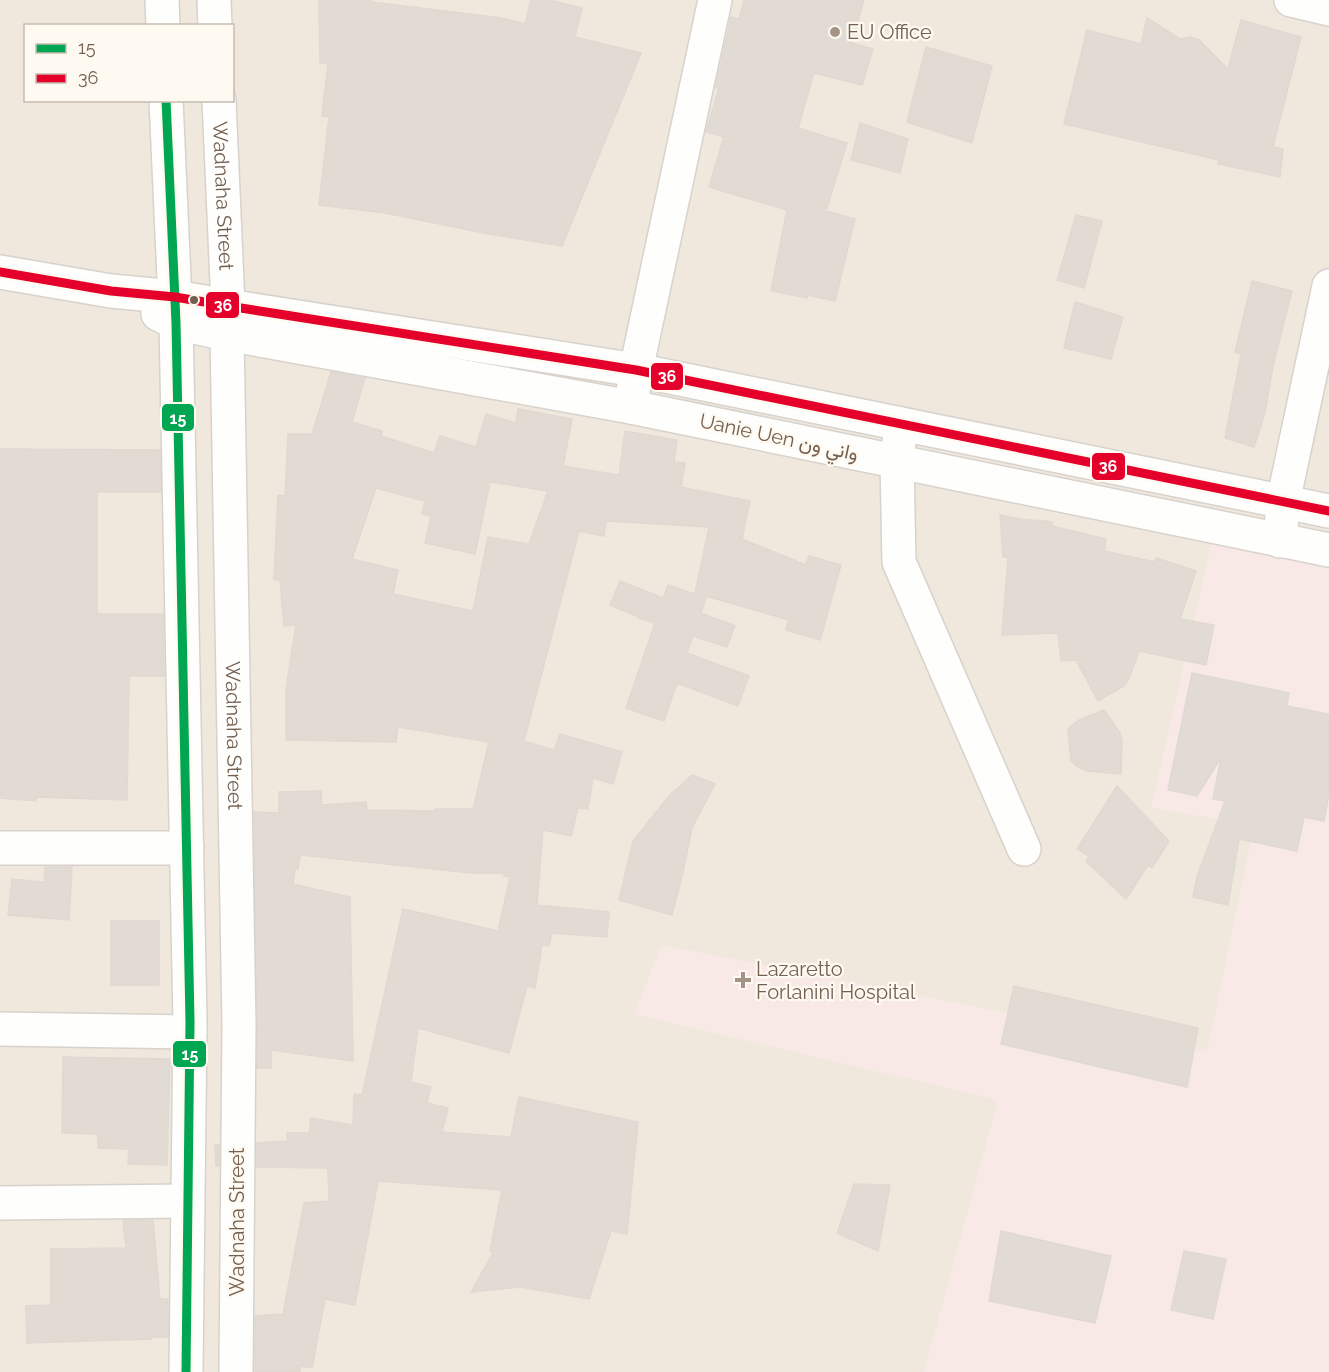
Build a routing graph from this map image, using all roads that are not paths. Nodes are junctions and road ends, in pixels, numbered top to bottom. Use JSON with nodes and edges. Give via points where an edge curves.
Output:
{"nodes":[{"id":1,"x":162,"y":0,"type":"edge"},
{"id":2,"x":214,"y":0,"type":"edge"},
{"id":3,"x":715,"y":0,"type":"edge"},
{"id":4,"x":1291,"y":0,"type":"edge"},
{"id":5,"x":1329,"y":9,"type":"edge"},
{"id":6,"x":163,"y":24,"type":"edge"},
{"id":7,"x":215,"y":24,"type":"edge"},
{"id":8,"x":166,"y":102,"type":"edge"},
{"id":9,"x":219,"y":102,"type":"edge"},
{"id":10,"x":0,"y":272,"type":"edge"},
{"id":11,"x":1329,"y":286,"type":"edge"},
{"id":12,"x":176,"y":310,"type":"junction"},
{"id":13,"x":228,"y":320,"type":"junction"},
{"id":14,"x":636,"y":370,"type":"junction"},
{"id":15,"x":631,"y":407,"type":"junction"},
{"id":16,"x":902,"y":424,"type":"junction"},
{"id":17,"x":897,"y":461,"type":"junction"},
{"id":18,"x":1283,"y":502,"type":"junction"},
{"id":19,"x":1329,"y":511,"type":"edge"},
{"id":20,"x":1280,"y":541,"type":"junction"},
{"id":21,"x":1329,"y":550,"type":"edge"},
{"id":22,"x":0,"y":848,"type":"edge"},
{"id":23,"x":187,"y":848,"type":"junction"},
{"id":24,"x":1024,"y":849,"type":"dead end"},
{"id":25,"x":0,"y":1029,"type":"edge"},
{"id":26,"x":190,"y":1032,"type":"junction"},
{"id":27,"x":187,"y":1201,"type":"junction"},
{"id":28,"x":0,"y":1203,"type":"edge"},
{"id":29,"x":186,"y":1372,"type":"edge"},
{"id":30,"x":236,"y":1372,"type":"edge"}],
"edges":[{"from":1,"to":6,"type":"street"},
{"from":2,"to":7,"type":"street"},
{"from":3,"to":14,"type":"street"},
{"from":4,"to":5,"type":"street"},
{"from":8,"to":12,"type":"street"},
{"from":9,"to":13,"type":"street","name":"Wadnaha Street"},
{"from":10,"to":12,"type":"street","via":[[111,291]]},
{"from":11,"to":18,"type":"street"},
{"from":12,"to":13,"type":"street"},
{"from":12,"to":23,"type":"street"},
{"from":13,"to":14,"type":"street","name":"Uanie Uen واني ون"},
{"from":13,"to":15,"type":"street","name":"Uanie Uen واني ون"},
{"from":13,"to":30,"type":"street","name":"Wadnaha Street","via":[[238,1025]]},
{"from":14,"to":15,"type":"street"},
{"from":14,"to":16,"type":"street","name":"Uanie Uen واني ون"},
{"from":15,"to":17,"type":"street","name":"Uanie Uen واني ون"},
{"from":16,"to":17,"type":"street"},
{"from":16,"to":18,"type":"street","name":"Uanie Uen واني ون"},
{"from":17,"to":20,"type":"street","name":"Uanie Uen واني ون"},
{"from":17,"to":24,"type":"street","via":[[899,562]]},
{"from":18,"to":19,"type":"street","name":"Uanie Uen واني ون"},
{"from":18,"to":20,"type":"street"},
{"from":20,"to":21,"type":"street","name":"Uanie Uen واني ون"},
{"from":22,"to":23,"type":"street"},
{"from":23,"to":26,"type":"street"},
{"from":25,"to":26,"type":"street"},
{"from":26,"to":27,"type":"street"},
{"from":27,"to":28,"type":"street"},
{"from":27,"to":29,"type":"street"}]}
